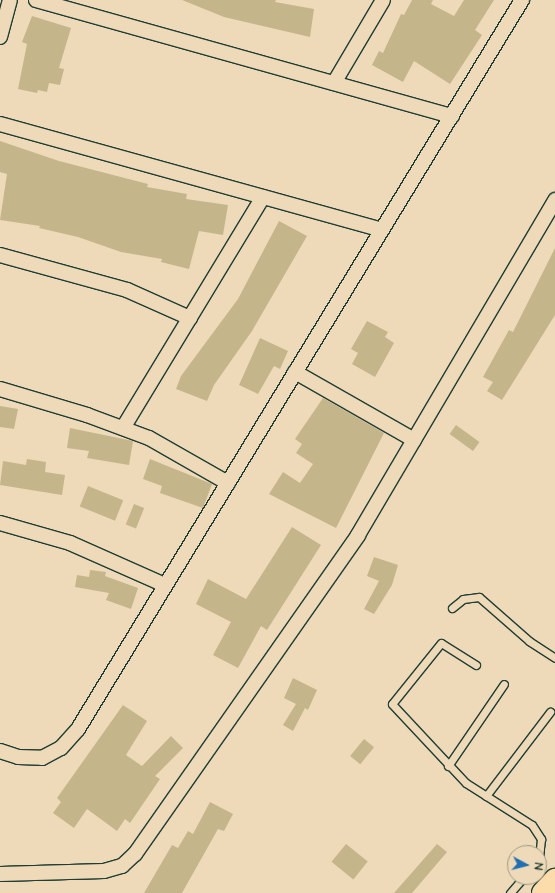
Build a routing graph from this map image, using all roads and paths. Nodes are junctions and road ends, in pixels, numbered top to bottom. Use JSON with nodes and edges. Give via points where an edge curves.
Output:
{"nodes":[{"id":1,"x":10,"y":0,"type":"edge"},
{"id":2,"x":36,"y":0,"type":"edge"},
{"id":3,"x":383,"y":0,"type":"edge"},
{"id":4,"x":522,"y":0,"type":"edge"},
{"id":5,"x":0,"y":37,"type":"edge"},
{"id":6,"x":334,"y":83,"type":"junction"},
{"id":7,"x":452,"y":116,"type":"junction"},
{"id":8,"x":0,"y":124,"type":"edge"},
{"id":9,"x":263,"y":197,"type":"junction"},
{"id":10,"x":555,"y":200,"type":"edge"},
{"id":11,"x":382,"y":230,"type":"junction"},
{"id":12,"x":0,"y":255,"type":"edge"},
{"id":13,"x":190,"y":318,"type":"junction"},
{"id":14,"x":295,"y":372,"type":"junction"},
{"id":15,"x":0,"y":389,"type":"edge"},
{"id":16,"x":123,"y":428,"type":"junction"},
{"id":17,"x":414,"y":440,"type":"junction"},
{"id":18,"x":228,"y":483,"type":"junction"},
{"id":19,"x":0,"y":523,"type":"edge"},
{"id":20,"x":165,"y":585,"type":"junction"},
{"id":21,"x":452,"y":608,"type":"dead end"},
{"id":22,"x":555,"y":658,"type":"edge"},
{"id":23,"x":476,"y":665,"type":"dead end"},
{"id":24,"x":504,"y":684,"type":"dead end"},
{"id":25,"x":550,"y":712,"type":"dead end"},
{"id":26,"x":0,"y":752,"type":"edge"},
{"id":27,"x":448,"y":766,"type":"junction"},
{"id":28,"x":486,"y":796,"type":"junction"},
{"id":29,"x":540,"y":845,"type":"edge"},
{"id":30,"x":0,"y":874,"type":"edge"},
{"id":31,"x":555,"y":880,"type":"edge"},
{"id":32,"x":517,"y":885,"type":"edge"},
{"id":33,"x":510,"y":893,"type":"edge"},
{"id":34,"x":543,"y":893,"type":"edge"}],
"edges":[{"from":1,"to":5,"type":"street"},
{"from":2,"to":6,"type":"street"},
{"from":3,"to":6,"type":"street"},
{"from":4,"to":7,"type":"street"},
{"from":6,"to":7,"type":"street"},
{"from":7,"to":11,"type":"street"},
{"from":8,"to":9,"type":"street"},
{"from":9,"to":11,"type":"street"},
{"from":9,"to":13,"type":"street"},
{"from":10,"to":17,"type":"street"},
{"from":11,"to":14,"type":"street"},
{"from":12,"to":13,"type":"street","via":[[127,290]]},
{"from":13,"to":16,"type":"street"},
{"from":14,"to":17,"type":"street"},
{"from":14,"to":18,"type":"street"},
{"from":15,"to":16,"type":"street"},
{"from":16,"to":18,"type":"street","via":[[149,438]]},
{"from":17,"to":30,"type":"street","via":[[358,535],[135,854],[122,866],[104,871]]},
{"from":18,"to":20,"type":"street"},
{"from":19,"to":20,"type":"street","via":[[70,543]]},
{"from":20,"to":26,"type":"street","via":[[78,729],[61,748],[42,758],[18,757]]},
{"from":21,"to":22,"type":"lane","via":[[463,600],[479,597],[528,642]]},
{"from":23,"to":27,"type":"lane","via":[[441,643],[392,701],[394,707]]},
{"from":24,"to":27,"type":"lane"},
{"from":25,"to":28,"type":"lane"},
{"from":27,"to":28,"type":"lane","via":[[466,783]]},
{"from":28,"to":29,"type":"lane","via":[[532,825],[541,839]]},
{"from":31,"to":34,"type":"highway"},
{"from":32,"to":33,"type":"lane"}]}
